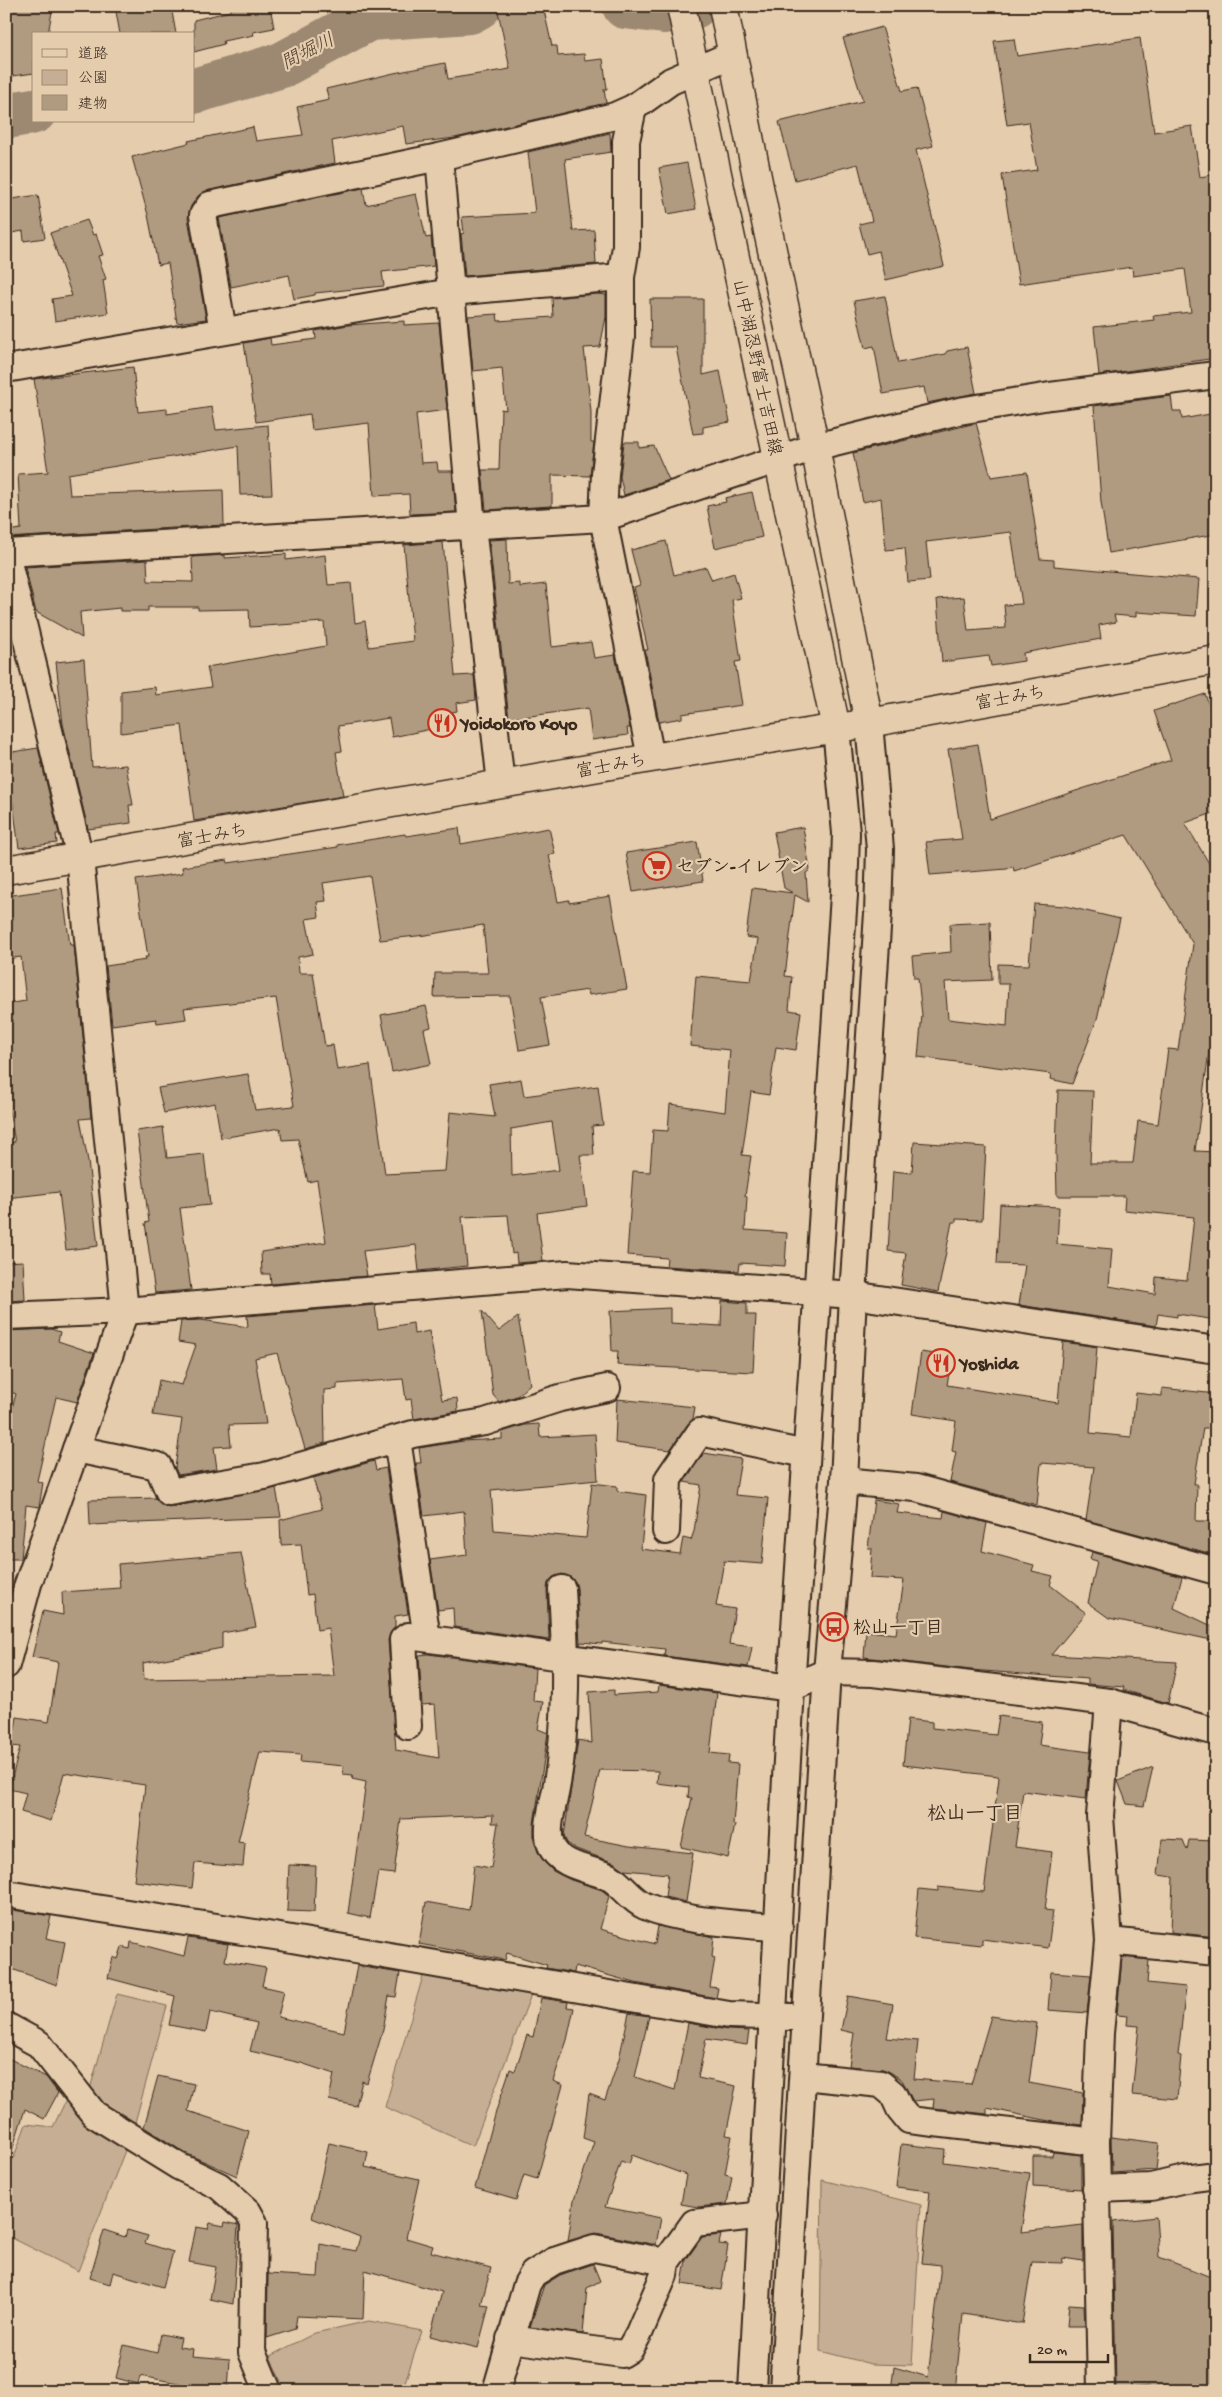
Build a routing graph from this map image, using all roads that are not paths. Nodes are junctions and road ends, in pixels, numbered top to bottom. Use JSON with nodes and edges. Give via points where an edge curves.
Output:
{"nodes":[{"id":1,"x":681,"y":6,"type":"edge"},
{"id":2,"x":729,"y":31,"type":"edge"},
{"id":3,"x":695,"y":71,"type":"junction"},
{"id":4,"x":633,"y":108,"type":"junction"},
{"id":5,"x":439,"y":157,"type":"junction"},
{"id":6,"x":621,"y":278,"type":"junction"},
{"id":7,"x":451,"y":292,"type":"junction"},
{"id":8,"x":223,"y":331,"type":"junction"},
{"id":9,"x":6,"y":369,"type":"edge"},
{"id":10,"x":1216,"y":375,"type":"edge"},
{"id":11,"x":815,"y":447,"type":"junction"},
{"id":12,"x":777,"y":458,"type":"junction"},
{"id":13,"x":603,"y":518,"type":"junction"},
{"id":14,"x":472,"y":526,"type":"junction"},
{"id":15,"x":6,"y":554,"type":"edge"},
{"id":16,"x":1216,"y":660,"type":"edge"},
{"id":17,"x":869,"y":723,"type":"junction"},
{"id":18,"x":836,"y":728,"type":"junction"},
{"id":19,"x":650,"y":758,"type":"junction"},
{"id":20,"x":501,"y":784,"type":"junction"},
{"id":21,"x":80,"y":858,"type":"junction"},
{"id":22,"x":6,"y":870,"type":"edge"},
{"id":23,"x":816,"y":1293,"type":"junction"},
{"id":24,"x":853,"y":1295,"type":"junction"},
{"id":25,"x":125,"y":1311,"type":"junction"},
{"id":26,"x":6,"y":1316,"type":"edge"},
{"id":27,"x":1216,"y":1350,"type":"edge"},
{"id":28,"x":608,"y":1388,"type":"dead end"},
{"id":29,"x":397,"y":1439,"type":"junction"},
{"id":30,"x":76,"y":1448,"type":"junction"},
{"id":31,"x":806,"y":1454,"type":"junction"},
{"id":32,"x":844,"y":1481,"type":"junction"},
{"id":33,"x":666,"y":1531,"type":"dead end"},
{"id":34,"x":1216,"y":1571,"type":"edge"},
{"id":35,"x":562,"y":1589,"type":"dead end"},
{"id":36,"x":427,"y":1638,"type":"junction"},
{"id":37,"x":566,"y":1657,"type":"junction"},
{"id":38,"x":6,"y":1665,"type":"edge"},
{"id":39,"x":827,"y":1672,"type":"junction"},
{"id":40,"x":791,"y":1688,"type":"junction"},
{"id":41,"x":1109,"y":1702,"type":"junction"},
{"id":42,"x":408,"y":1726,"type":"dead end"},
{"id":43,"x":1216,"y":1732,"type":"edge"},
{"id":44,"x":6,"y":1894,"type":"edge"},
{"id":45,"x":779,"y":1928,"type":"junction"},
{"id":46,"x":1109,"y":1941,"type":"junction"},
{"id":47,"x":1216,"y":1952,"type":"edge"},
{"id":48,"x":773,"y":2017,"type":"junction"},
{"id":49,"x":807,"y":2018,"type":"junction"},
{"id":50,"x":6,"y":2026,"type":"edge"},
{"id":51,"x":803,"y":2076,"type":"junction"},
{"id":52,"x":1096,"y":2142,"type":"junction"},
{"id":53,"x":1216,"y":2175,"type":"edge"},
{"id":54,"x":1096,"y":2189,"type":"junction"},
{"id":55,"x":763,"y":2215,"type":"junction"},
{"id":56,"x":666,"y":2262,"type":"junction"},
{"id":57,"x":510,"y":2340,"type":"junction"},
{"id":58,"x":268,"y":2391,"type":"edge"},
{"id":59,"x":496,"y":2391,"type":"edge"},
{"id":60,"x":752,"y":2391,"type":"edge"},
{"id":61,"x":783,"y":2391,"type":"edge"},
{"id":62,"x":1100,"y":2391,"type":"edge"}],
"edges":[{"from":1,"to":3,"type":"main road","name":"山中湖忍野富士吉田線"},
{"from":2,"to":3,"type":"street"},
{"from":2,"to":11,"type":"main road"},
{"from":3,"to":4,"type":"street","via":[[672,81]]},
{"from":3,"to":12,"type":"main road","name":"山中湖忍野富士吉田線"},
{"from":4,"to":5,"type":"street","via":[[615,116]]},
{"from":4,"to":6,"type":"street","via":[[626,141],[626,247]]},
{"from":5,"to":7,"type":"street"},
{"from":5,"to":8,"type":"street","via":[[210,205],[203,215]]},
{"from":6,"to":7,"type":"street"},
{"from":6,"to":13,"type":"street","via":[[621,337]]},
{"from":7,"to":8,"type":"street"},
{"from":7,"to":14,"type":"street"},
{"from":8,"to":9,"type":"street"},
{"from":10,"to":11,"type":"street","via":[[959,411]]},
{"from":11,"to":12,"type":"street"},
{"from":11,"to":17,"type":"main road"},
{"from":12,"to":13,"type":"street"},
{"from":12,"to":18,"type":"main road","name":"山中湖忍野富士吉田線"},
{"from":13,"to":14,"type":"street"},
{"from":13,"to":19,"type":"street"},
{"from":14,"to":15,"type":"street"},
{"from":14,"to":20,"type":"street"},
{"from":15,"to":21,"type":"street"},
{"from":16,"to":17,"type":"main road","name":"富士みち"},
{"from":17,"to":18,"type":"main road","name":"富士みち"},
{"from":17,"to":24,"type":"street","via":[[880,849]]},
{"from":18,"to":19,"type":"main road","name":"富士みち"},
{"from":18,"to":23,"type":"street","via":[[846,833],[844,895]]},
{"from":19,"to":20,"type":"main road","name":"富士みち"},
{"from":20,"to":21,"type":"main road","name":"富士みち"},
{"from":21,"to":22,"type":"main road","name":"富士みち"},
{"from":21,"to":25,"type":"street"},
{"from":23,"to":24,"type":"street"},
{"from":23,"to":25,"type":"street","via":[[567,1274]]},
{"from":23,"to":31,"type":"street"},
{"from":24,"to":27,"type":"street"},
{"from":24,"to":32,"type":"street"},
{"from":25,"to":26,"type":"street"},
{"from":25,"to":30,"type":"street"},
{"from":28,"to":29,"type":"street","via":[[560,1398],[485,1422]]},
{"from":29,"to":30,"type":"street","via":[[266,1476],[169,1492],[158,1466]]},
{"from":29,"to":36,"type":"street"},
{"from":30,"to":38,"type":"street","via":[[28,1584]]},
{"from":31,"to":33,"type":"street","via":[[700,1432],[668,1479]]},
{"from":31,"to":40,"type":"street"},
{"from":32,"to":34,"type":"street","via":[[916,1488]]},
{"from":32,"to":39,"type":"street"},
{"from":35,"to":37,"type":"street"},
{"from":36,"to":37,"type":"street"},
{"from":36,"to":42,"type":"street","via":[[408,1636],[403,1640]]},
{"from":37,"to":40,"type":"street"},
{"from":37,"to":45,"type":"street","via":[[562,1753],[548,1831],[551,1847],[581,1869],[609,1877],[644,1905],[688,1917]]},
{"from":39,"to":40,"type":"street"},
{"from":39,"to":41,"type":"street","via":[[873,1673]]},
{"from":39,"to":49,"type":"street"},
{"from":40,"to":45,"type":"street"},
{"from":41,"to":43,"type":"street"},
{"from":41,"to":46,"type":"street","via":[[1100,1816]]},
{"from":44,"to":48,"type":"street","via":[[729,2015]]},
{"from":45,"to":48,"type":"street"},
{"from":46,"to":47,"type":"street"},
{"from":46,"to":52,"type":"street","via":[[1100,2033]]},
{"from":48,"to":49,"type":"street"},
{"from":48,"to":55,"type":"street"},
{"from":49,"to":51,"type":"street"},
{"from":50,"to":58,"type":"street","via":[[40,2044],[94,2114],[178,2166],[219,2186],[248,2212],[254,2223],[252,2352]]},
{"from":51,"to":52,"type":"street","via":[[881,2084],[893,2094],[909,2120]]},
{"from":51,"to":61,"type":"street"},
{"from":52,"to":54,"type":"street"},
{"from":53,"to":54,"type":"street","via":[[1151,2187]]},
{"from":54,"to":62,"type":"street"},
{"from":55,"to":56,"type":"street","via":[[694,2223]]},
{"from":55,"to":60,"type":"street"},
{"from":56,"to":57,"type":"street","via":[[594,2248],[554,2261],[533,2274],[527,2284]]},
{"from":56,"to":57,"type":"street","via":[[664,2275],[639,2333],[630,2349],[622,2354]]},
{"from":57,"to":59,"type":"street"}]}
